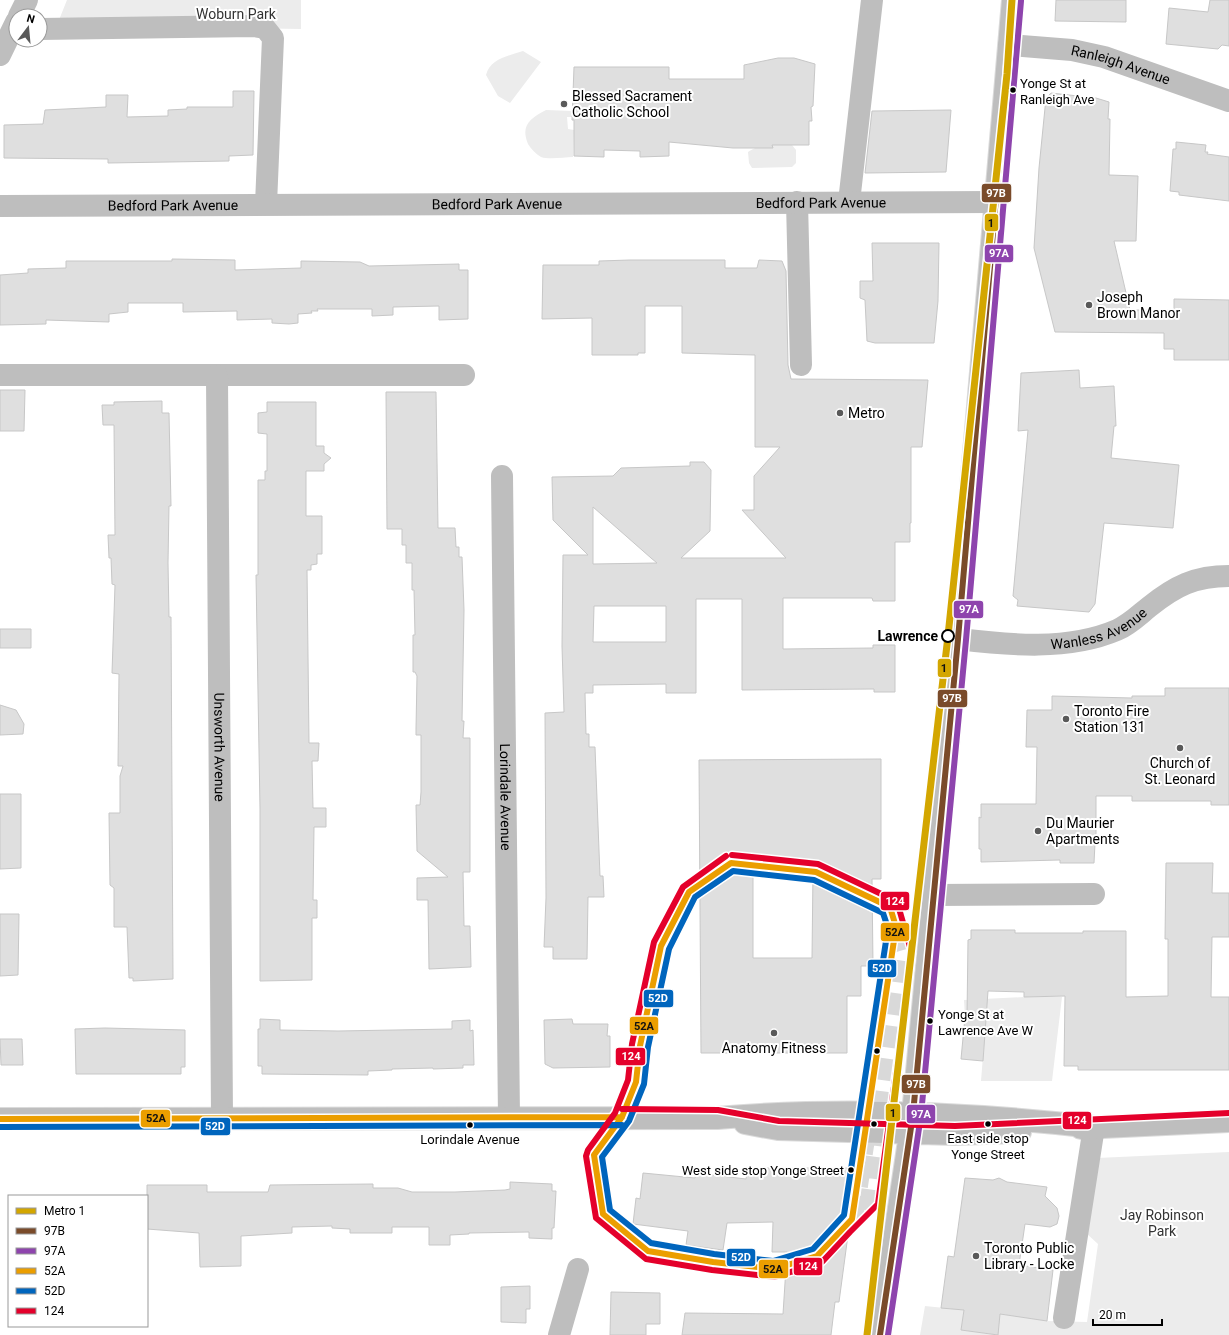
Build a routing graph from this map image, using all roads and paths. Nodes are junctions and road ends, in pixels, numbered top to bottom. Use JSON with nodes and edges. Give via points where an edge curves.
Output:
{"nodes":[{"id":1,"x":872,"y":0,"type":"edge"},
{"id":2,"x":1013,"y":0,"type":"edge"},
{"id":3,"x":48,"y":29,"type":"edge"},
{"id":4,"x":8,"y":37,"type":"edge"},
{"id":5,"x":1010,"y":45,"type":"junction"},
{"id":6,"x":0,"y":56,"type":"edge"},
{"id":7,"x":1229,"y":101,"type":"edge"},
{"id":8,"x":797,"y":202,"type":"junction"},
{"id":9,"x":849,"y":202,"type":"junction"},
{"id":10,"x":995,"y":202,"type":"junction"},
{"id":11,"x":266,"y":204,"type":"junction"},
{"id":12,"x":0,"y":206,"type":"edge"},
{"id":13,"x":801,"y":365,"type":"dead end"},
{"id":14,"x":0,"y":375,"type":"edge"},
{"id":15,"x":464,"y":375,"type":"dead end"},
{"id":16,"x":217,"y":376,"type":"junction"},
{"id":17,"x":502,"y":476,"type":"dead end"},
{"id":18,"x":1229,"y":576,"type":"edge"},
{"id":19,"x":958,"y":639,"type":"junction"},
{"id":20,"x":1094,"y":894,"type":"dead end"},
{"id":21,"x":933,"y":895,"type":"junction"},
{"id":22,"x":640,"y":1046,"type":"tunnel mouth"},
{"id":23,"x":622,"y":1117,"type":"junction"},
{"id":24,"x":0,"y":1118,"type":"edge"},
{"id":25,"x":509,"y":1118,"type":"junction"},
{"id":26,"x":222,"y":1119,"type":"junction"},
{"id":27,"x":1229,"y":1121,"type":"edge"},
{"id":28,"x":912,"y":1123,"type":"junction"},
{"id":29,"x":1094,"y":1127,"type":"junction"},
{"id":30,"x":602,"y":1214,"type":"tunnel mouth"},
{"id":31,"x":578,"y":1269,"type":"dead end"},
{"id":32,"x":1064,"y":1318,"type":"dead end"},
{"id":33,"x":559,"y":1335,"type":"edge"},
{"id":34,"x":880,"y":1335,"type":"edge"}],
"edges":[{"from":1,"to":9,"type":"street"},
{"from":2,"to":5,"type":"street"},
{"from":3,"to":11,"type":"street","via":[[254,26],[265,28],[273,38]]},
{"from":4,"to":6,"type":"street"},
{"from":5,"to":7,"type":"street","name":"Ranleigh Avenue","via":[[1072,50],[1104,57]]},
{"from":5,"to":10,"type":"street"},
{"from":8,"to":9,"type":"street","name":"Bedford Park Avenue"},
{"from":8,"to":11,"type":"street","name":"Bedford Park Avenue"},
{"from":8,"to":13,"type":"street"},
{"from":9,"to":10,"type":"street","name":"Bedford Park Avenue"},
{"from":10,"to":19,"type":"street"},
{"from":11,"to":12,"type":"street","name":"Bedford Park Avenue"},
{"from":14,"to":16,"type":"street"},
{"from":15,"to":16,"type":"street"},
{"from":16,"to":26,"type":"street","name":"Unsworth Avenue"},
{"from":17,"to":25,"type":"street","name":"Lorindale Avenue"},
{"from":18,"to":19,"type":"street","name":"Wanless Avenue","via":[[1207,577],[1183,584],[1118,630],[1094,638],[1027,644]]},
{"from":19,"to":21,"type":"street"},
{"from":20,"to":21,"type":"street"},
{"from":21,"to":28,"type":"street"},
{"from":22,"to":23,"type":"street","via":[[636,1082]]},
{"from":23,"to":25,"type":"street"},
{"from":23,"to":28,"type":"street","via":[[717,1118],[778,1129]]},
{"from":23,"to":30,"type":"street","via":[[594,1155]]},
{"from":24,"to":26,"type":"street"},
{"from":25,"to":26,"type":"street"},
{"from":27,"to":29,"type":"street"},
{"from":28,"to":29,"type":"street","via":[[955,1134]]},
{"from":28,"to":34,"type":"street"},
{"from":29,"to":32,"type":"street"},
{"from":31,"to":33,"type":"street"}]}
